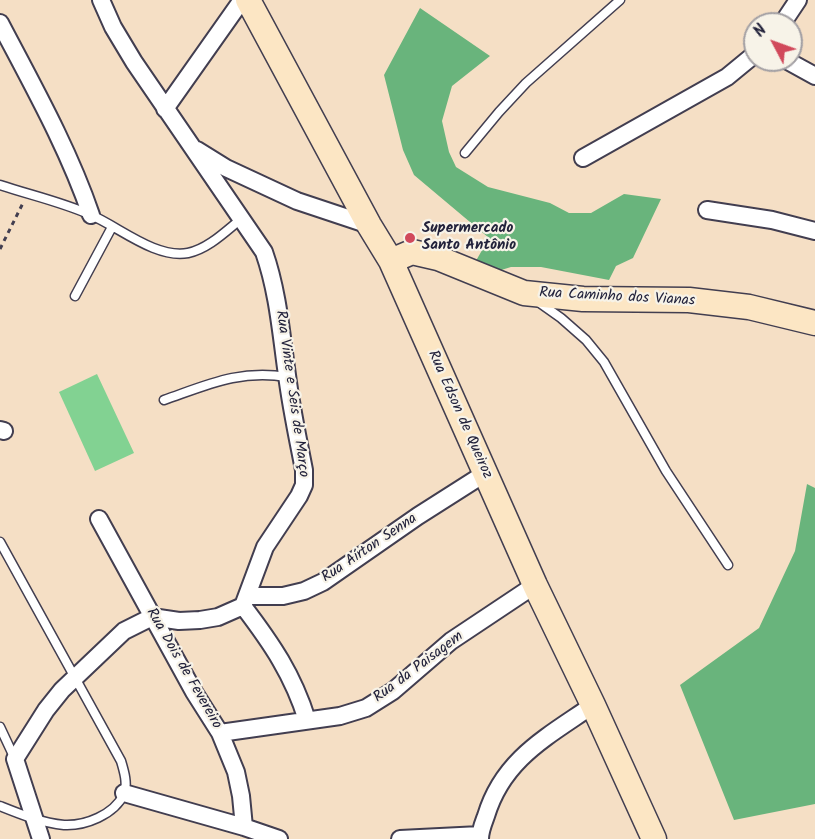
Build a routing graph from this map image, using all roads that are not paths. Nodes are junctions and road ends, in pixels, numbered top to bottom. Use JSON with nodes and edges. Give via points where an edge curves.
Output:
{"nodes":[{"id":1,"x":101,"y":0,"type":"edge"},
{"id":2,"x":242,"y":0,"type":"edge"},
{"id":3,"x":248,"y":0,"type":"edge"},
{"id":4,"x":620,"y":0,"type":"edge"},
{"id":5,"x":0,"y":23,"type":"edge"},
{"id":6,"x":743,"y":64,"type":"edge"},
{"id":7,"x":165,"y":110,"type":"junction"},
{"id":8,"x":191,"y":147,"type":"junction"},
{"id":9,"x":465,"y":153,"type":"dead end"},
{"id":10,"x":584,"y":158,"type":"dead end"},
{"id":11,"x":0,"y":185,"type":"edge"},
{"id":12,"x":707,"y":210,"type":"dead end"},
{"id":13,"x":91,"y":215,"type":"junction"},
{"id":14,"x":242,"y":219,"type":"junction"},
{"id":15,"x":369,"y":225,"type":"junction"},
{"id":16,"x":112,"y":227,"type":"junction"},
{"id":17,"x":815,"y":231,"type":"edge"},
{"id":18,"x":391,"y":261,"type":"junction"},
{"id":19,"x":524,"y":293,"type":"junction"},
{"id":20,"x":75,"y":296,"type":"dead end"},
{"id":21,"x":815,"y":322,"type":"edge"},
{"id":22,"x":287,"y":377,"type":"junction"},
{"id":23,"x":164,"y":400,"type":"dead end"},
{"id":24,"x":484,"y":474,"type":"junction"},
{"id":25,"x":99,"y":519,"type":"dead end"},
{"id":26,"x":0,"y":542,"type":"edge"},
{"id":27,"x":728,"y":566,"type":"dead end"},
{"id":28,"x":535,"y":585,"type":"junction"},
{"id":29,"x":245,"y":601,"type":"junction"},
{"id":30,"x":152,"y":617,"type":"junction"},
{"id":31,"x":74,"y":676,"type":"junction"},
{"id":32,"x":593,"y":705,"type":"junction"},
{"id":33,"x":307,"y":720,"type":"junction"},
{"id":34,"x":1,"y":730,"type":"edge"},
{"id":35,"x":220,"y":733,"type":"junction"},
{"id":36,"x":15,"y":759,"type":"junction"},
{"id":37,"x":124,"y":793,"type":"junction"},
{"id":38,"x":0,"y":806,"type":"edge"},
{"id":39,"x":33,"y":818,"type":"junction"},
{"id":40,"x":244,"y":827,"type":"junction"},
{"id":41,"x":480,"y":837,"type":"edge"},
{"id":42,"x":647,"y":837,"type":"edge"},
{"id":43,"x":41,"y":839,"type":"edge"},
{"id":44,"x":279,"y":839,"type":"edge"},
{"id":45,"x":400,"y":839,"type":"edge"}],
"edges":[{"from":1,"to":7,"type":"street","name":"Rua Vinte e Seis de Março","via":[[113,27]]},
{"from":2,"to":7,"type":"street"},
{"from":3,"to":15,"type":"street","name":"Rua Edson de Queiroz"},
{"from":4,"to":9,"type":"lane","via":[[526,83]]},
{"from":5,"to":13,"type":"street","via":[[65,147]]},
{"from":6,"to":10,"type":"street","via":[[727,77]]},
{"from":7,"to":8,"type":"street","name":"Rua Vinte e Seis de Março"},
{"from":8,"to":14,"type":"street","name":"Rua Vinte e Seis de Março"},
{"from":8,"to":15,"type":"street","via":[[279,194]]},
{"from":11,"to":13,"type":"lane"},
{"from":12,"to":17,"type":"street"},
{"from":13,"to":16,"type":"lane"},
{"from":14,"to":16,"type":"lane","via":[[188,253],[153,247]]},
{"from":14,"to":22,"type":"street","name":"Rua Vinte e Seis de Março","via":[[264,252],[273,279]]},
{"from":15,"to":18,"type":"street","name":"Rua Edson de Queiroz"},
{"from":16,"to":20,"type":"lane"},
{"from":18,"to":19,"type":"street","name":"Rua Caminho dos Vianas","via":[[412,252],[438,258]]},
{"from":18,"to":24,"type":"street","name":"Rua Edson de Queiroz"},
{"from":19,"to":21,"type":"street","name":"Rua Caminho dos Vianas","via":[[583,299],[689,300],[749,307]]},
{"from":19,"to":27,"type":"lane","via":[[569,325],[604,362],[666,471]]},
{"from":22,"to":23,"type":"lane","via":[[233,377]]},
{"from":22,"to":29,"type":"street","name":"Rua Vinte e Seis de Março","via":[[304,485],[265,547]]},
{"from":24,"to":28,"type":"street","name":"Rua Edson de Queiroz"},
{"from":24,"to":29,"type":"street","name":"Rua Aírton Senna","via":[[323,582],[304,591]]},
{"from":25,"to":30,"type":"street","name":"Rua Dois de Fevereiro"},
{"from":26,"to":31,"type":"lane"},
{"from":28,"to":32,"type":"street","name":"Rua Edson de Queiroz"},
{"from":28,"to":33,"type":"street","name":"Rua da Paisagem","via":[[451,641],[393,691],[366,708]]},
{"from":29,"to":30,"type":"street","via":[[218,617],[179,621]]},
{"from":29,"to":33,"type":"street","via":[[287,669]]},
{"from":30,"to":31,"type":"street","via":[[124,631]]},
{"from":30,"to":35,"type":"street","name":"Rua Dois de Fevereiro"},
{"from":31,"to":36,"type":"street","via":[[45,710]]},
{"from":31,"to":37,"type":"lane","via":[[121,761]]},
{"from":32,"to":41,"type":"street","via":[[514,763],[489,805]]},
{"from":32,"to":42,"type":"street","name":"Rua Edson de Queiroz"},
{"from":33,"to":35,"type":"street","name":"Rua da Paisagem"},
{"from":34,"to":36,"type":"lane"},
{"from":35,"to":40,"type":"street","name":"Rua Dois de Fevereiro","via":[[236,772]]},
{"from":36,"to":39,"type":"street"},
{"from":37,"to":39,"type":"lane","via":[[103,816],[85,823],[64,825]]},
{"from":37,"to":40,"type":"street"},
{"from":38,"to":39,"type":"lane"},
{"from":39,"to":43,"type":"street"},
{"from":40,"to":44,"type":"street"},
{"from":41,"to":45,"type":"street"}]}
